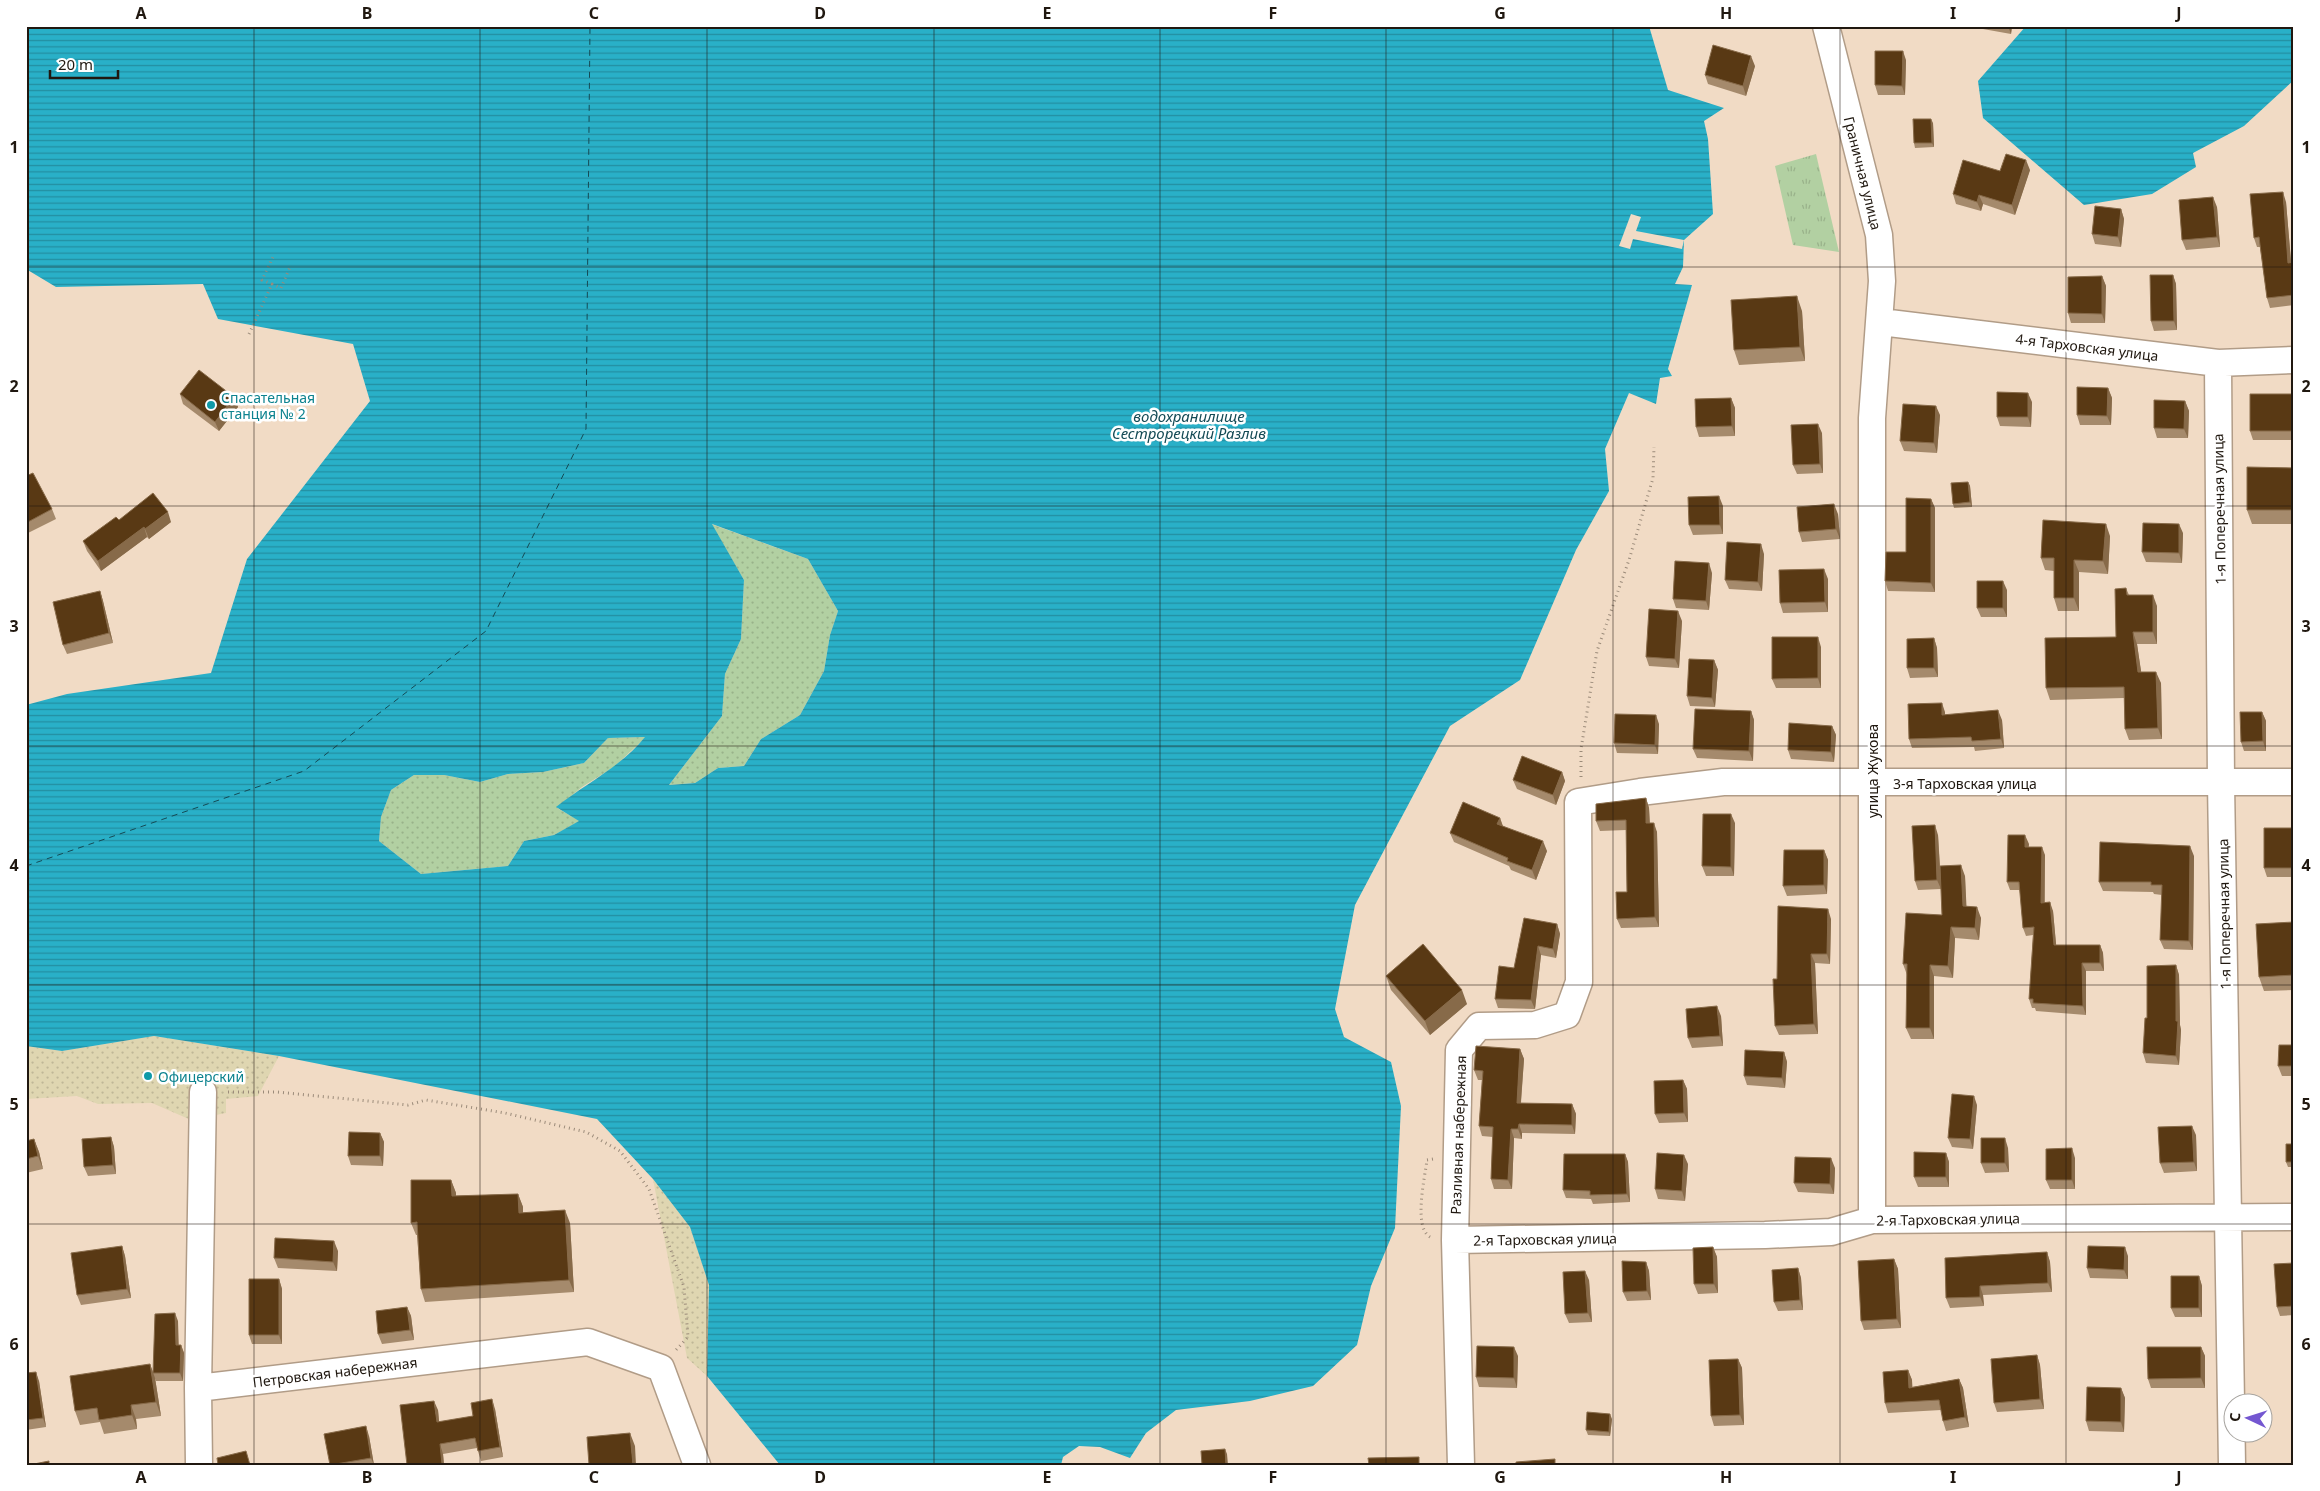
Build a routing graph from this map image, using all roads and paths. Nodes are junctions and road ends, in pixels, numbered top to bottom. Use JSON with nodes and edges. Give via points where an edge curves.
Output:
{"nodes":[{"id":1,"x":1826,"y":26,"type":"edge"},
{"id":2,"x":273,"y":257,"type":"dead end"},
{"id":3,"x":290,"y":267,"type":"dead end"},
{"id":4,"x":272,"y":284,"type":"junction"},
{"id":5,"x":1880,"y":322,"type":"junction"},
{"id":6,"x":249,"y":334,"type":"dead end"},
{"id":7,"x":2294,"y":360,"type":"edge"},
{"id":8,"x":2218,"y":363,"type":"junction"},
{"id":9,"x":1654,"y":447,"type":"dead end"},
{"id":10,"x":1872,"y":782,"type":"junction"},
{"id":11,"x":2294,"y":782,"type":"edge"},
{"id":12,"x":2221,"y":783,"type":"junction"},
{"id":13,"x":1578,"y":802,"type":"junction"},
{"id":14,"x":203,"y":1092,"type":"joint"},
{"id":15,"x":2229,"y":1216,"type":"junction"},
{"id":16,"x":2294,"y":1217,"type":"edge"},
{"id":17,"x":1872,"y":1220,"type":"junction"},
{"id":18,"x":1455,"y":1240,"type":"junction"},
{"id":19,"x":661,"y":1368,"type":"junction"},
{"id":20,"x":198,"y":1388,"type":"junction"},
{"id":21,"x":199,"y":1465,"type":"edge"},
{"id":22,"x":697,"y":1465,"type":"edge"},
{"id":23,"x":1461,"y":1465,"type":"edge"},
{"id":24,"x":2232,"y":1465,"type":"edge"}],
"edges":[{"from":1,"to":5,"type":"street","name":"Граничная улица","via":[[1879,235]]},
{"from":2,"to":4,"type":"path","via":[[262,280]]},
{"from":3,"to":4,"type":"path","via":[[281,288]]},
{"from":4,"to":6,"type":"path"},
{"from":5,"to":8,"type":"street","name":"4-я Тарховская улица"},
{"from":5,"to":10,"type":"street","name":"улица Жукова","via":[[1872,418]]},
{"from":7,"to":8,"type":"street","name":"4-я Тарховская улица"},
{"from":8,"to":12,"type":"street","name":"1-я Поперечная улица"},
{"from":9,"to":13,"type":"path","via":[[1653,478],[1597,651],[1581,749]]},
{"from":10,"to":12,"type":"street","name":"3-я Тарховская улица"},
{"from":10,"to":13,"type":"street","name":"3-я Тарховская улица","via":[[1723,782]]},
{"from":10,"to":17,"type":"street","name":"улица Жукова"},
{"from":11,"to":12,"type":"street","name":"3-я Тарховская улица"},
{"from":12,"to":15,"type":"street","name":"1-я Поперечная улица"},
{"from":13,"to":18,"type":"street","name":"Разливная набережная","via":[[1579,982],[1567,1015],[1535,1025],[1479,1026],[1459,1050]]},
{"from":14,"to":19,"type":"path","via":[[277,1092],[408,1104],[426,1100],[505,1113],[586,1132],[620,1151],[649,1189],[684,1287],[688,1337]]},
{"from":14,"to":20,"type":"street"},
{"from":15,"to":16,"type":"street","name":"2-я Тарховская улица"},
{"from":15,"to":17,"type":"street","name":"2-я Тарховская улица"},
{"from":15,"to":24,"type":"street","name":"1-я Поперечная улица"},
{"from":17,"to":18,"type":"street","name":"2-я Тарховская улица","via":[[1831,1232]]},
{"from":18,"to":23,"type":"street","name":"Разливная набережная"},
{"from":19,"to":20,"type":"street","name":"Петровская набережная","via":[[588,1342]]},
{"from":19,"to":22,"type":"street"},
{"from":20,"to":21,"type":"street"}]}
